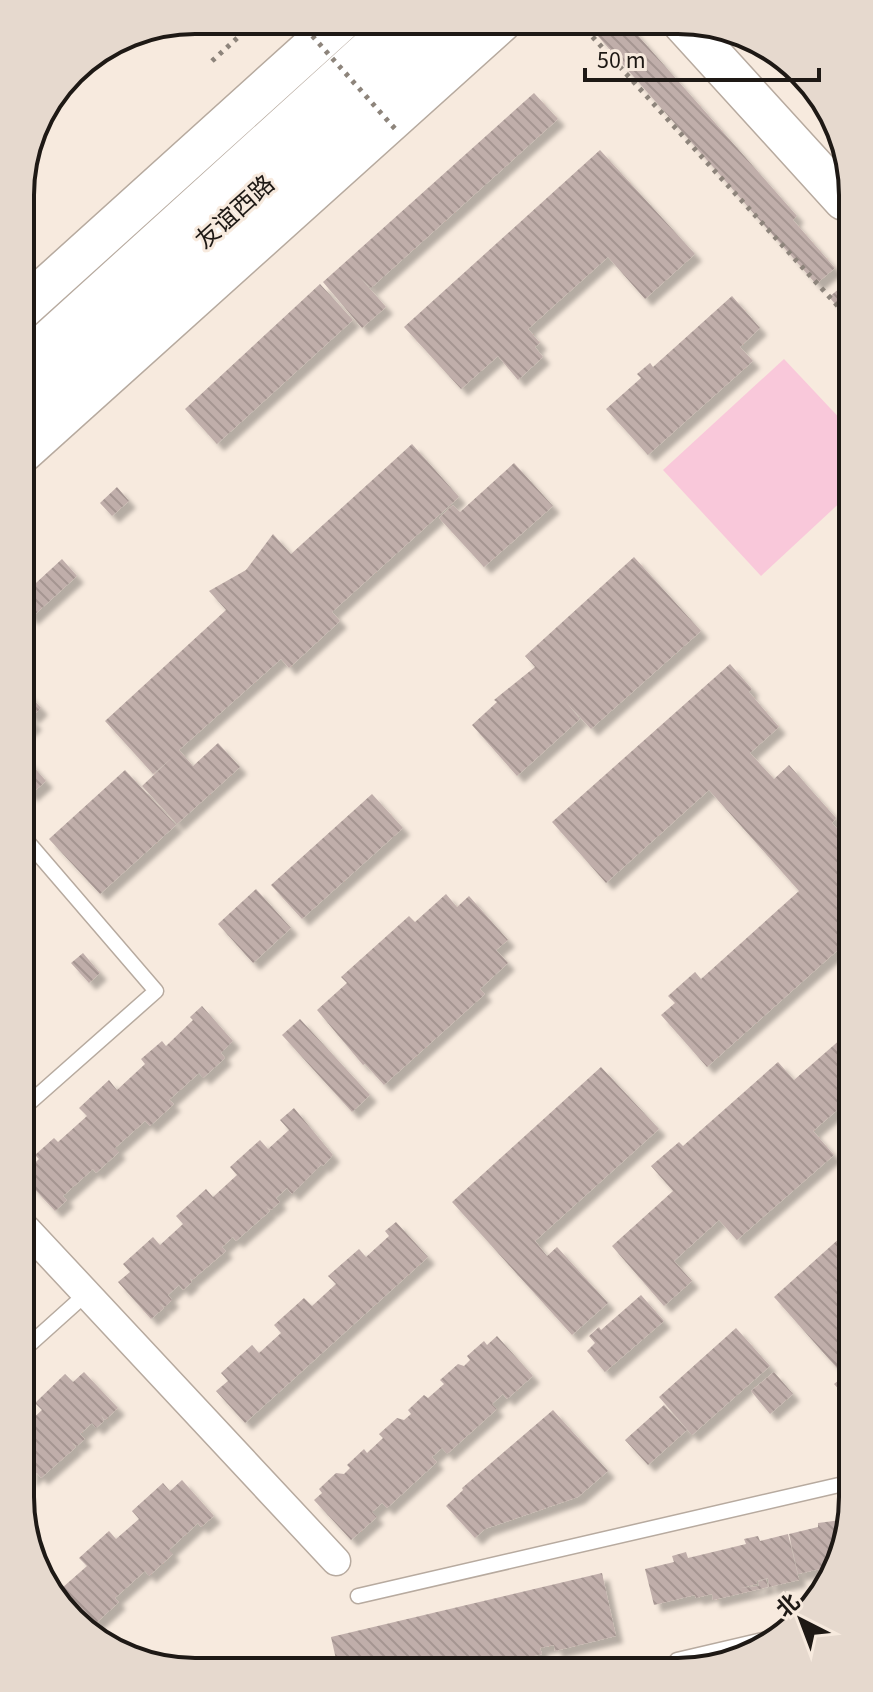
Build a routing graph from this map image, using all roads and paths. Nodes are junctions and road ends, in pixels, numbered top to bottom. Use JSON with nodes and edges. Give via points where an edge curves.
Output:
{"nodes":[{"id":1,"x":242,"y":34,"type":"edge"},
{"id":2,"x":311,"y":34,"type":"edge"},
{"id":3,"x":327,"y":34,"type":"edge"},
{"id":4,"x":387,"y":34,"type":"edge"},
{"id":5,"x":435,"y":34,"type":"edge"},
{"id":6,"x":488,"y":34,"type":"edge"},
{"id":7,"x":590,"y":34,"type":"edge"},
{"id":8,"x":694,"y":35,"type":"edge"},
{"id":9,"x":212,"y":61,"type":"dead end"},
{"id":10,"x":397,"y":131,"type":"dead end"},
{"id":11,"x":839,"y":195,"type":"edge"},
{"id":12,"x":34,"y":298,"type":"edge"},
{"id":13,"x":839,"y":307,"type":"edge"},
{"id":14,"x":34,"y":354,"type":"edge"},
{"id":15,"x":34,"y":393,"type":"edge"},
{"id":16,"x":34,"y":442,"type":"edge"},
{"id":17,"x":34,"y":849,"type":"edge"},
{"id":18,"x":34,"y":1099,"type":"edge"},
{"id":19,"x":34,"y":1237,"type":"edge"},
{"id":20,"x":87,"y":1293,"type":"junction"},
{"id":21,"x":34,"y":1341,"type":"edge"},
{"id":22,"x":839,"y":1485,"type":"edge"},
{"id":23,"x":336,"y":1561,"type":"dead end"},
{"id":24,"x":358,"y":1596,"type":"dead end"},
{"id":25,"x":737,"y":1646,"type":"edge"},
{"id":26,"x":686,"y":1658,"type":"edge"}],
"edges":[{"from":1,"to":9,"type":"path"},
{"from":2,"to":10,"type":"path","bridge":true},
{"from":3,"to":12,"type":"street"},
{"from":4,"to":14,"type":"street","name":"友谊西路"},
{"from":5,"to":15,"type":"street","name":"友谊西路"},
{"from":6,"to":16,"type":"street"},
{"from":7,"to":13,"type":"path"},
{"from":8,"to":11,"type":"street"},
{"from":17,"to":18,"type":"lane","via":[[156,991]]},
{"from":19,"to":20,"type":"street"},
{"from":20,"to":21,"type":"lane"},
{"from":20,"to":23,"type":"street"},
{"from":22,"to":24,"type":"lane"},
{"from":25,"to":26,"type":"lane"}]}
